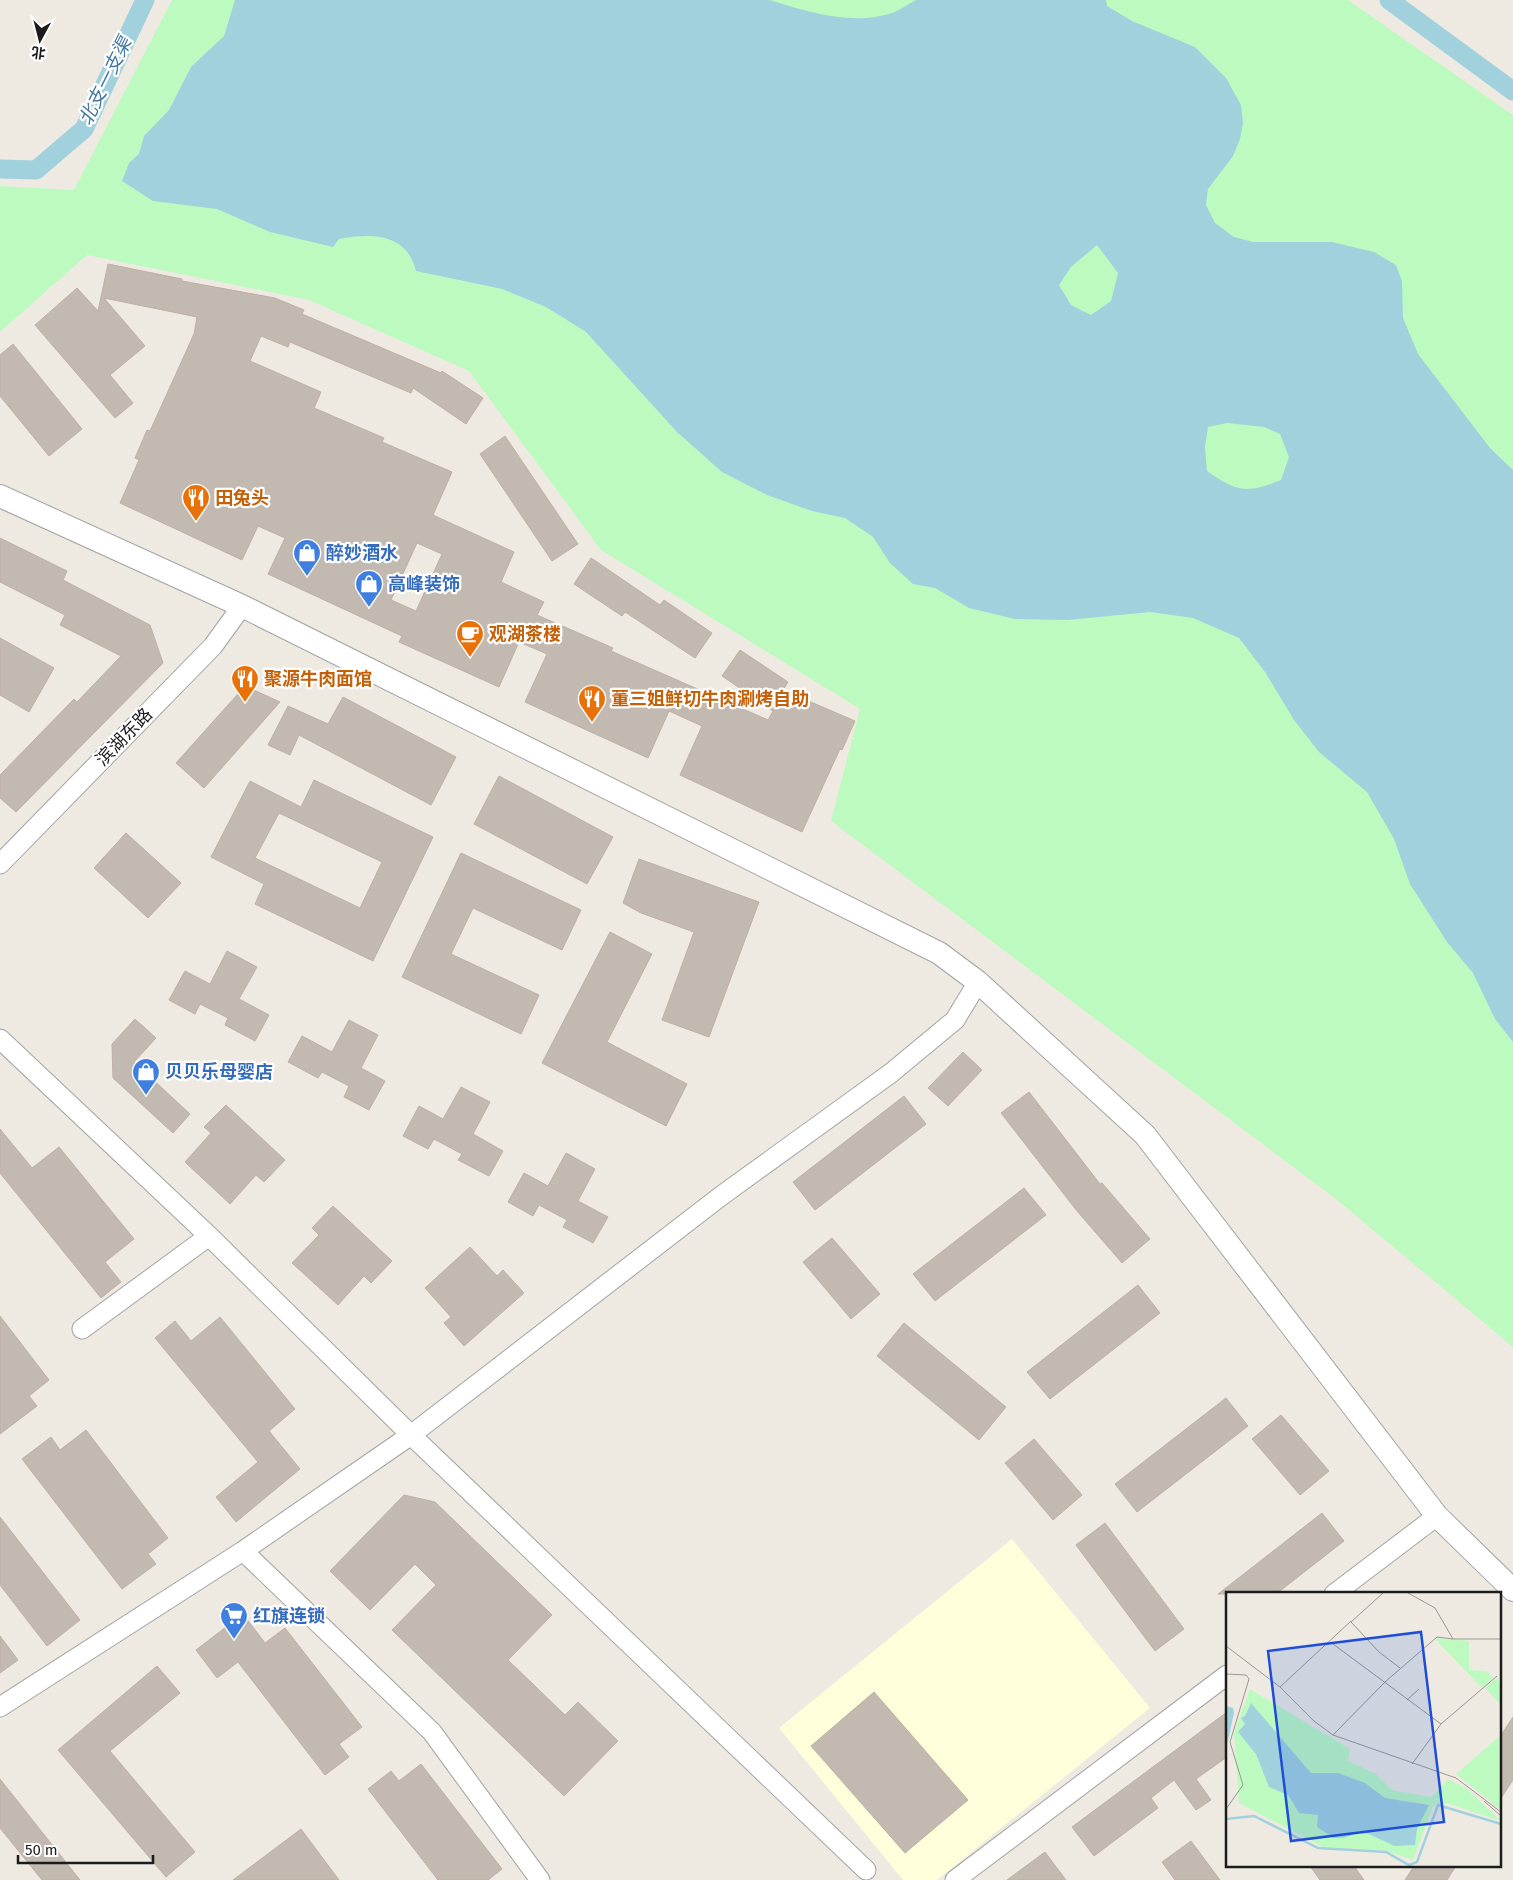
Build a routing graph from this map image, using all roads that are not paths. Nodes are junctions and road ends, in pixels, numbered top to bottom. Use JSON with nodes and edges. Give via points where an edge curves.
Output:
{"nodes":[{"id":1,"x":0,"y":496,"type":"edge"},
{"id":2,"x":242,"y":606,"type":"junction"},
{"id":3,"x":0,"y":864,"type":"edge"},
{"id":4,"x":978,"y":982,"type":"junction"},
{"id":5,"x":0,"y":1040,"type":"edge"},
{"id":6,"x":209,"y":1236,"type":"junction"},
{"id":7,"x":82,"y":1329,"type":"dead end"},
{"id":8,"x":411,"y":1435,"type":"junction"},
{"id":9,"x":1437,"y":1516,"type":"junction"},
{"id":10,"x":242,"y":1551,"type":"junction"},
{"id":11,"x":1513,"y":1590,"type":"edge"},
{"id":12,"x":1337,"y":1592,"type":"edge"},
{"id":13,"x":1226,"y":1676,"type":"edge"},
{"id":14,"x":0,"y":1707,"type":"edge"},
{"id":15,"x":866,"y":1870,"type":"dead end"},
{"id":16,"x":540,"y":1880,"type":"edge"},
{"id":17,"x":956,"y":1880,"type":"edge"}],
"edges":[{"from":1,"to":2,"type":"street"},
{"from":2,"to":3,"type":"street","name":"滨湖东路","via":[[213,646]]},
{"from":2,"to":4,"type":"street","via":[[899,932],[939,953]]},
{"from":4,"to":8,"type":"street","via":[[954,1020],[891,1073],[721,1196]]},
{"from":4,"to":9,"type":"street","via":[[1144,1135]]},
{"from":5,"to":6,"type":"street"},
{"from":6,"to":7,"type":"street"},
{"from":6,"to":8,"type":"street"},
{"from":8,"to":10,"type":"street"},
{"from":8,"to":15,"type":"street"},
{"from":9,"to":11,"type":"street"},
{"from":9,"to":12,"type":"street"},
{"from":10,"to":14,"type":"street"},
{"from":10,"to":16,"type":"street","via":[[432,1732]]},
{"from":13,"to":17,"type":"street"}]}
